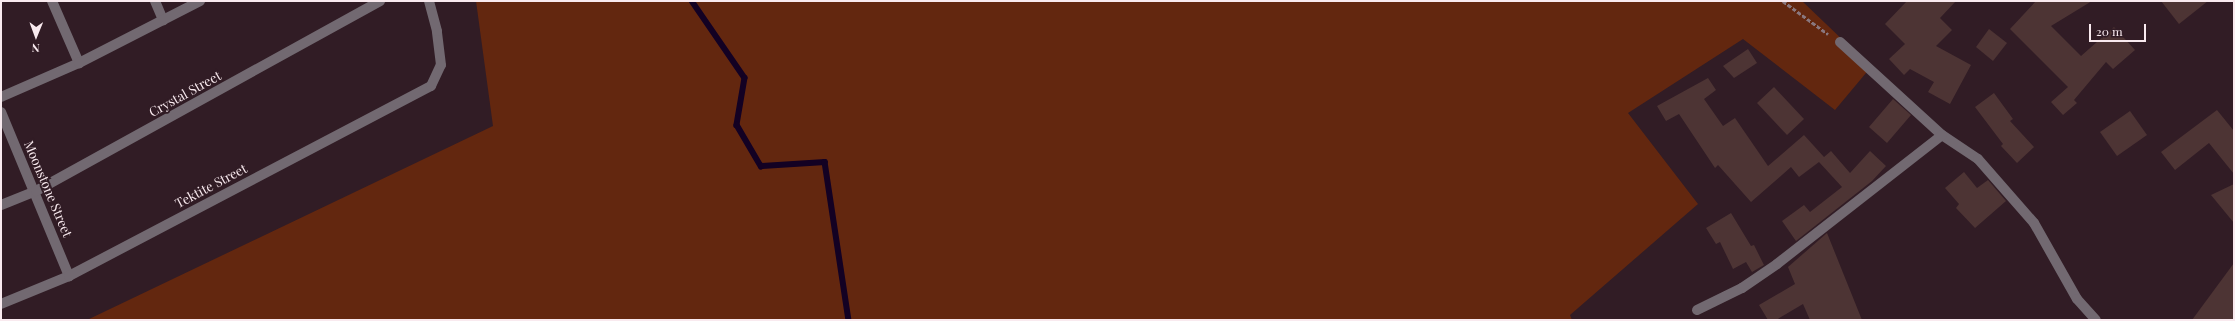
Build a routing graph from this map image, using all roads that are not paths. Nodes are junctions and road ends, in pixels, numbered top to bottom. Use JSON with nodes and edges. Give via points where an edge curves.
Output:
{"nodes":[{"id":1,"x":52,"y":1,"type":"edge"},
{"id":2,"x":155,"y":1,"type":"edge"},
{"id":3,"x":200,"y":1,"type":"edge"},
{"id":4,"x":380,"y":1,"type":"edge"},
{"id":5,"x":429,"y":1,"type":"edge"},
{"id":6,"x":163,"y":20,"type":"junction"},
{"id":7,"x":1840,"y":42,"type":"road end"},
{"id":8,"x":79,"y":63,"type":"junction"},
{"id":9,"x":1,"y":97,"type":"edge"},
{"id":10,"x":1,"y":112,"type":"edge"},
{"id":11,"x":1942,"y":135,"type":"junction"},
{"id":12,"x":36,"y":191,"type":"junction"},
{"id":13,"x":1,"y":204,"type":"edge"},
{"id":14,"x":69,"y":276,"type":"junction"},
{"id":15,"x":1,"y":304,"type":"edge"},
{"id":16,"x":1697,"y":310,"type":"dead end"},
{"id":17,"x":2096,"y":320,"type":"edge"}],
"edges":[{"from":1,"to":8,"type":"street"},
{"from":2,"to":6,"type":"street"},
{"from":3,"to":6,"type":"street"},
{"from":4,"to":12,"type":"street","name":"Crystal Street"},
{"from":5,"to":14,"type":"street","name":"Tektite Street","via":[[437,31],[441,65],[431,86]]},
{"from":6,"to":8,"type":"street"},
{"from":7,"to":11,"type":"street"},
{"from":8,"to":9,"type":"street"},
{"from":10,"to":12,"type":"street","name":"Moonstone Street"},
{"from":11,"to":16,"type":"street","via":[[1778,264],[1742,288]]},
{"from":11,"to":17,"type":"street","via":[[1978,159],[2034,223],[2077,298]]},
{"from":12,"to":13,"type":"street","name":"Crystal Street"},
{"from":12,"to":14,"type":"street","name":"Moonstone Street"},
{"from":14,"to":15,"type":"street","name":"Tektite Street"}]}
